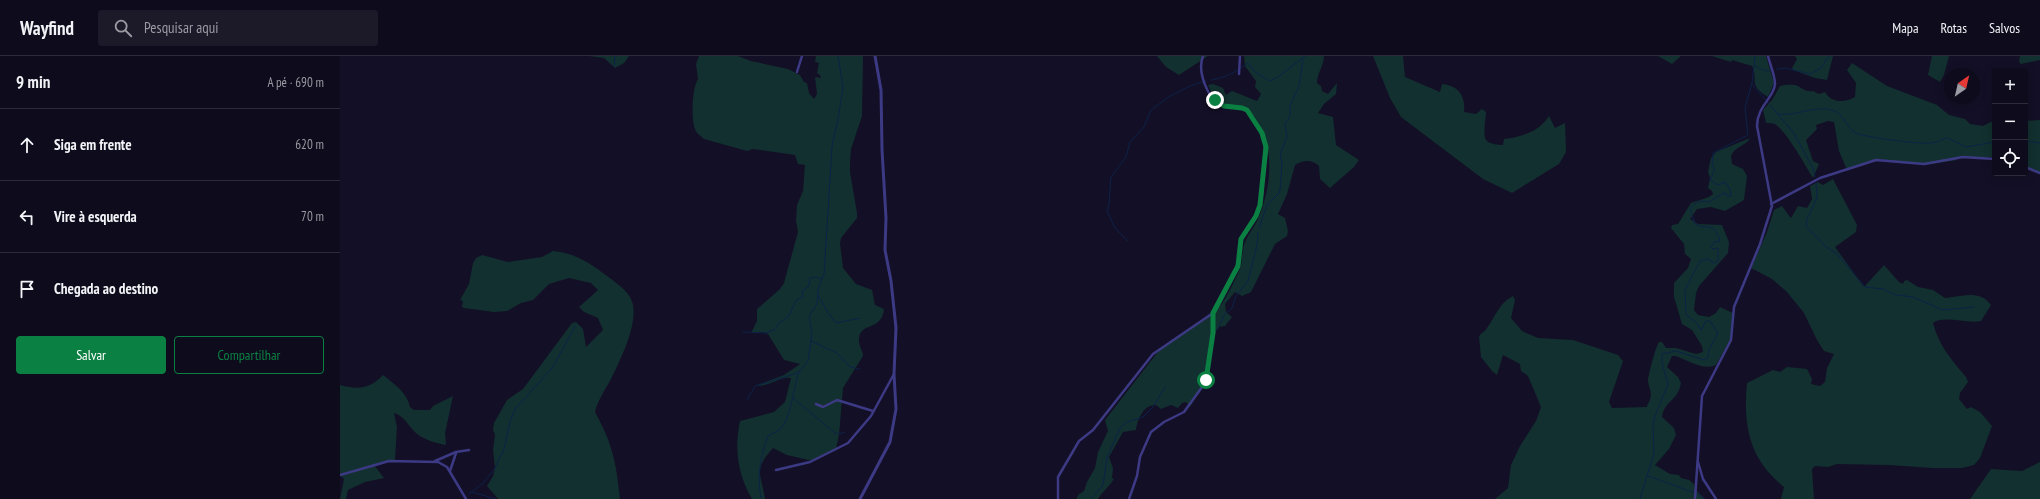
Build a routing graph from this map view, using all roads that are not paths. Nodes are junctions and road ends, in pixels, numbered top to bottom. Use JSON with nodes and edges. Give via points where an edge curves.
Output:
{"nodes":[{"id":1,"x":802,"y":56,"type":"edge"},
{"id":2,"x":875,"y":56,"type":"edge"},
{"id":3,"x":1203,"y":56,"type":"edge"},
{"id":4,"x":1240,"y":56,"type":"edge"},
{"id":5,"x":1768,"y":56,"type":"edge"},
{"id":6,"x":797,"y":72,"type":"dead end"},
{"id":7,"x":1238,"y":74,"type":"dead end"},
{"id":8,"x":1992,"y":159,"type":"edge"},
{"id":9,"x":2028,"y":168,"type":"edge"},
{"id":10,"x":2040,"y":173,"type":"edge"},
{"id":11,"x":1772,"y":204,"type":"junction"},
{"id":12,"x":1213,"y":313,"type":"junction"},
{"id":13,"x":894,"y":374,"type":"junction"},
{"id":14,"x":816,"y":404,"type":"dead end"},
{"id":15,"x":873,"y":411,"type":"junction"},
{"id":16,"x":469,"y":450,"type":"dead end"},
{"id":17,"x":456,"y":452,"type":"junction"},
{"id":18,"x":1697,"y":460,"type":"junction"},
{"id":19,"x":434,"y":462,"type":"junction"},
{"id":20,"x":776,"y":470,"type":"dead end"},
{"id":21,"x":450,"y":471,"type":"junction"},
{"id":22,"x":340,"y":474,"type":"edge"},
{"id":23,"x":1696,"y":498,"type":"edge"},
{"id":24,"x":466,"y":499,"type":"edge"},
{"id":25,"x":860,"y":499,"type":"edge"},
{"id":26,"x":1058,"y":499,"type":"edge"},
{"id":27,"x":1129,"y":499,"type":"edge"},
{"id":28,"x":1716,"y":499,"type":"edge"}],
"edges":[{"from":1,"to":6,"type":"street"},
{"from":2,"to":13,"type":"street","via":[[881,90],[885,250],[896,328]]},
{"from":3,"to":12,"type":"street","via":[[1204,76],[1212,96],[1222,105],[1242,108],[1248,112],[1266,147],[1259,210],[1241,239],[1238,266]]},
{"from":4,"to":7,"type":"street"},
{"from":5,"to":11,"type":"street","via":[[1775,84],[1758,113],[1757,126]]},
{"from":8,"to":11,"type":"street","via":[[1963,157],[1927,164],[1876,160],[1820,178]]},
{"from":9,"to":10,"type":"street"},
{"from":11,"to":18,"type":"street","via":[[1760,244],[1734,307],[1731,340],[1702,396]]},
{"from":12,"to":26,"type":"street","via":[[1153,354],[1093,430],[1079,441],[1058,477]]},
{"from":12,"to":27,"type":"street","via":[[1212,341],[1204,383],[1184,412],[1151,432],[1140,457]]},
{"from":13,"to":15,"type":"street"},
{"from":13,"to":25,"type":"street","via":[[896,409],[891,440]]},
{"from":14,"to":15,"type":"street","via":[[823,407],[837,400]]},
{"from":15,"to":20,"type":"street","via":[[847,444],[810,462]]},
{"from":16,"to":17,"type":"street"},
{"from":17,"to":19,"type":"street"},
{"from":17,"to":21,"type":"street"},
{"from":18,"to":23,"type":"street"},
{"from":18,"to":28,"type":"street","via":[[1703,479]]},
{"from":19,"to":21,"type":"street","via":[[443,464]]},
{"from":19,"to":22,"type":"street","via":[[389,461]]},
{"from":21,"to":24,"type":"street"}]}
